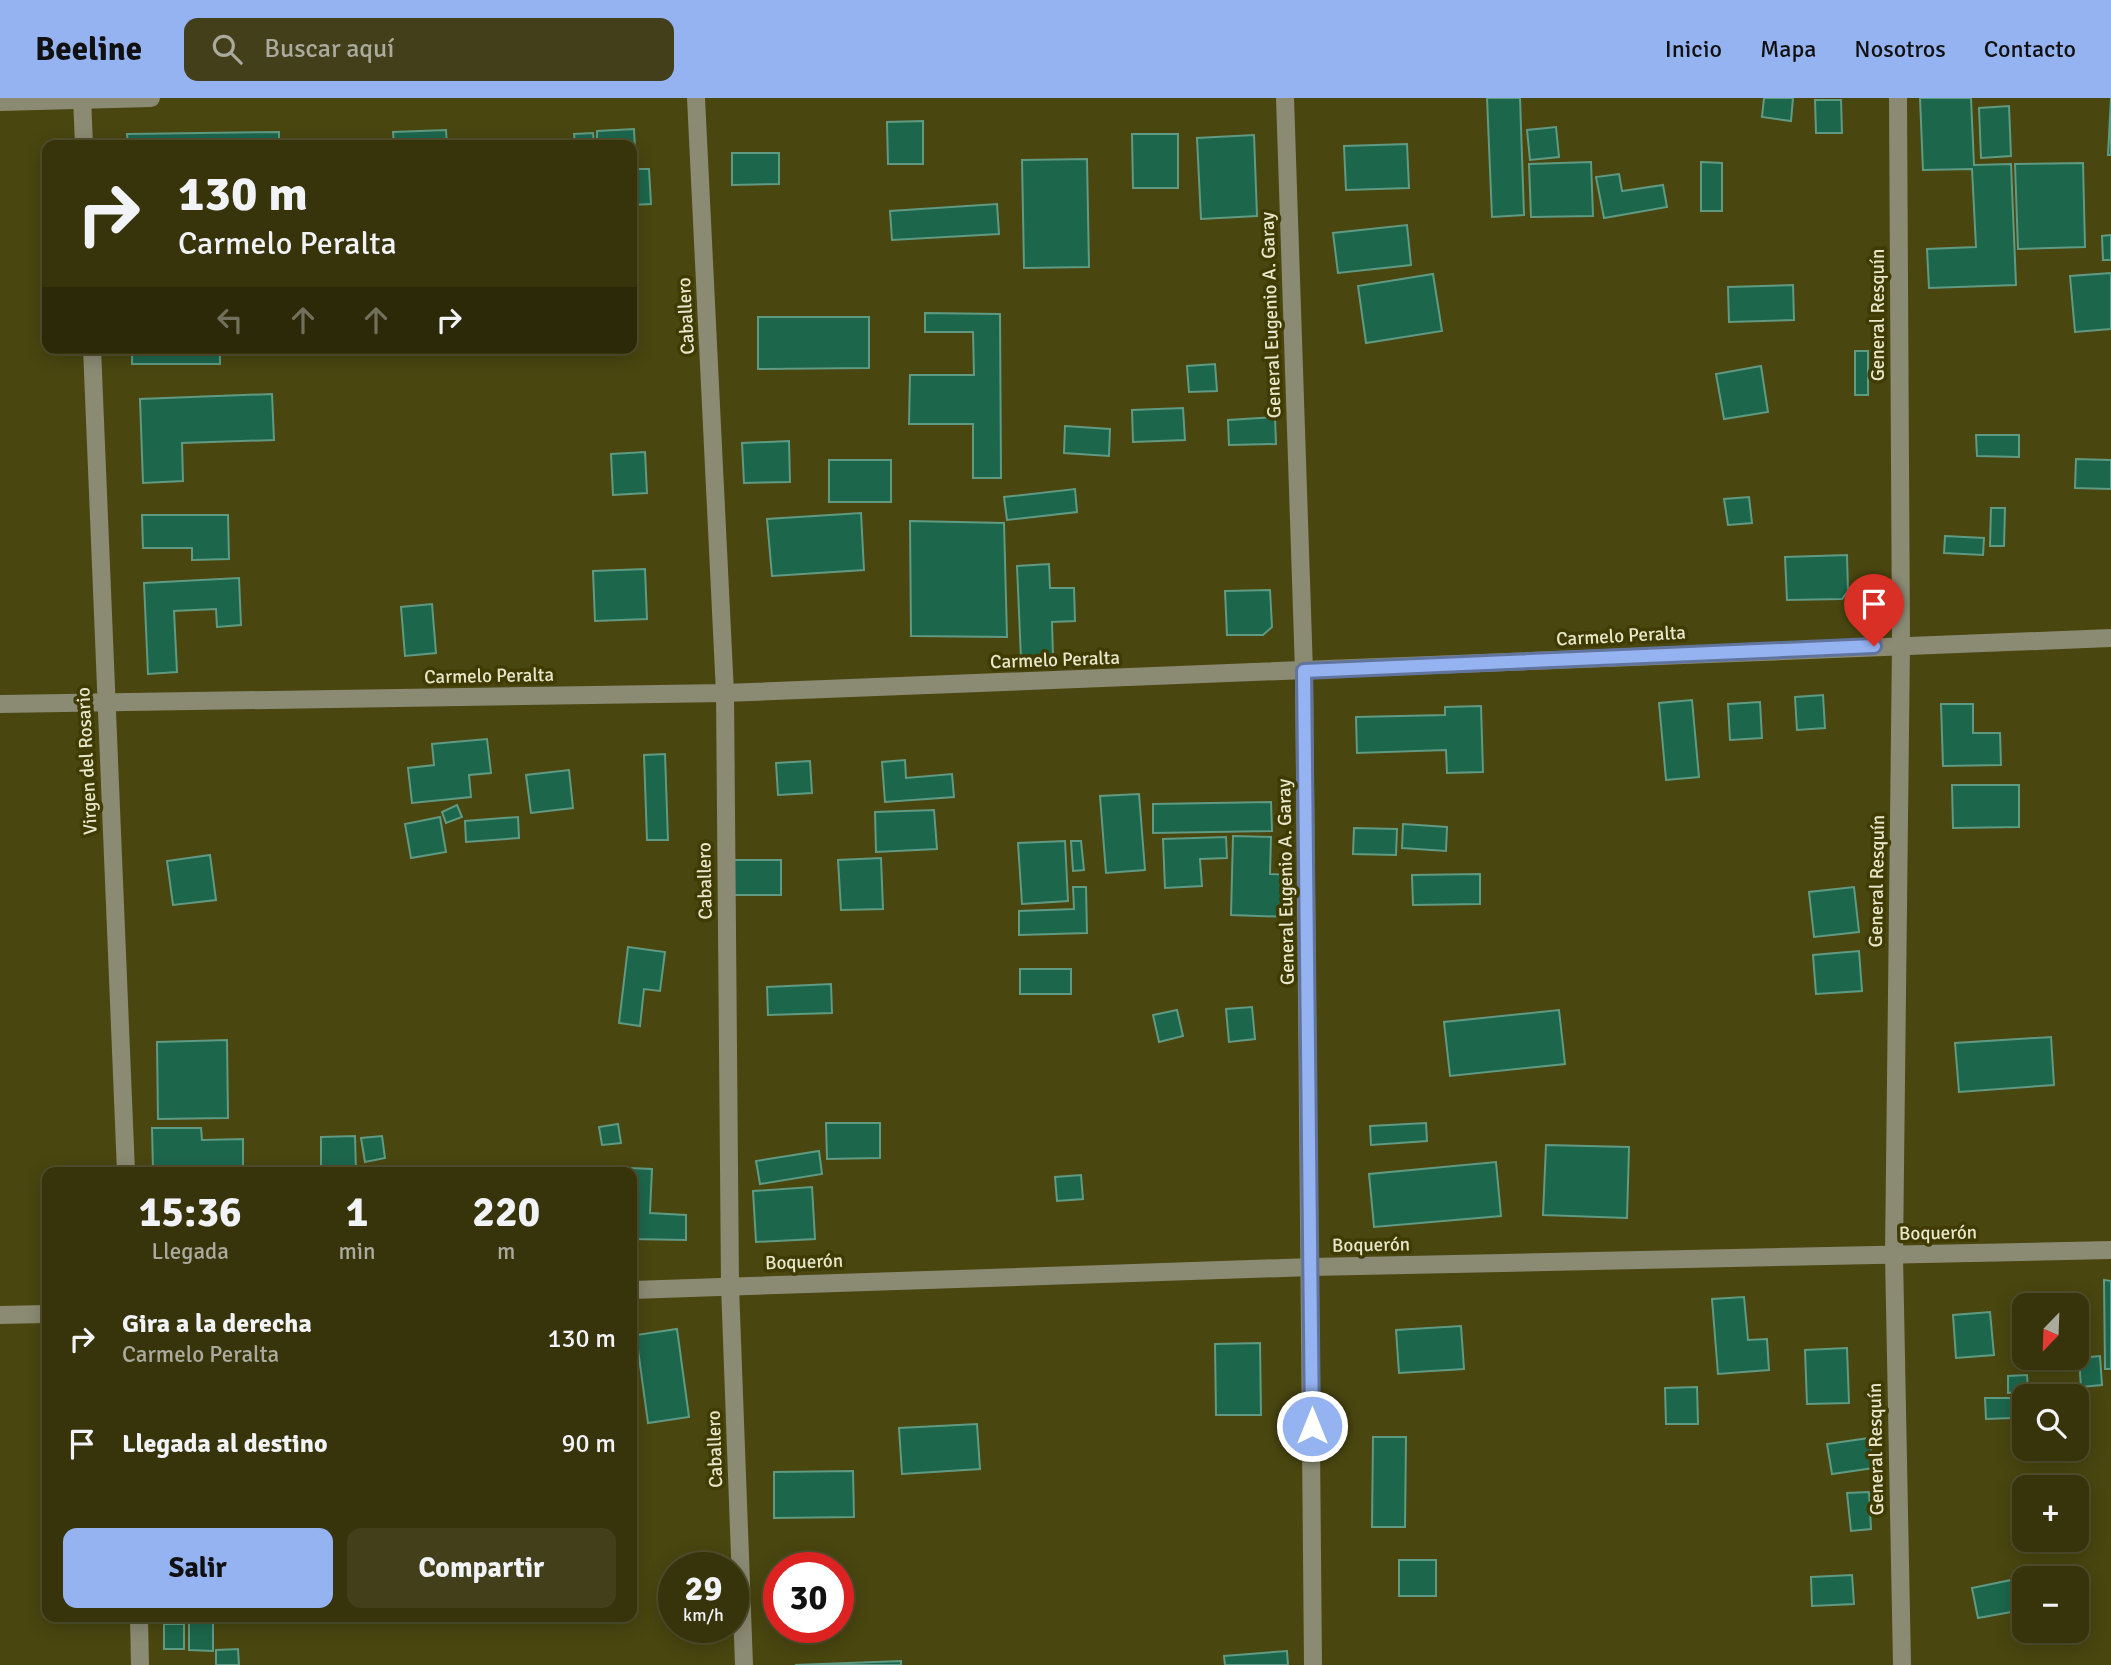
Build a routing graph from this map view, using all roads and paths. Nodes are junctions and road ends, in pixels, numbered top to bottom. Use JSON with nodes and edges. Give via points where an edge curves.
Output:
{"nodes":[{"id":1,"x":151,"y":98,"type":"edge"},
{"id":2,"x":696,"y":98,"type":"edge"},
{"id":3,"x":1284,"y":98,"type":"edge"},
{"id":4,"x":1898,"y":98,"type":"edge"},
{"id":5,"x":82,"y":99,"type":"edge"},
{"id":6,"x":0,"y":102,"type":"edge"},
{"id":7,"x":84,"y":140,"type":"edge"},
{"id":8,"x":92,"y":354,"type":"edge"},
{"id":9,"x":2111,"y":638,"type":"edge"},
{"id":10,"x":1901,"y":645,"type":"junction"},
{"id":11,"x":1304,"y":671,"type":"junction"},
{"id":12,"x":724,"y":693,"type":"junction"},
{"id":13,"x":105,"y":703,"type":"junction"},
{"id":14,"x":0,"y":704,"type":"edge"},
{"id":15,"x":126,"y":1167,"type":"edge"},
{"id":16,"x":2111,"y":1250,"type":"edge"},
{"id":17,"x":1894,"y":1255,"type":"junction"},
{"id":18,"x":1311,"y":1267,"type":"junction"},
{"id":19,"x":730,"y":1286,"type":"junction"},
{"id":20,"x":637,"y":1290,"type":"edge"},
{"id":21,"x":42,"y":1314,"type":"edge"},
{"id":22,"x":0,"y":1315,"type":"edge"},
{"id":23,"x":139,"y":1622,"type":"edge"},
{"id":24,"x":140,"y":1665,"type":"edge"},
{"id":25,"x":744,"y":1665,"type":"edge"},
{"id":26,"x":1313,"y":1665,"type":"edge"},
{"id":27,"x":1902,"y":1665,"type":"edge"}],
"edges":[{"from":1,"to":5,"type":"street"},
{"from":2,"to":12,"type":"street","name":"Caballero"},
{"from":3,"to":11,"type":"street","name":"General Eugenio A. Garay"},
{"from":4,"to":10,"type":"street","name":"General Resquín"},
{"from":5,"to":6,"type":"street"},
{"from":5,"to":7,"type":"street"},
{"from":8,"to":13,"type":"street","name":"Virgen del Rosario"},
{"from":9,"to":10,"type":"street","name":"Carmelo Peralta"},
{"from":10,"to":11,"type":"street","name":"Carmelo Peralta"},
{"from":10,"to":17,"type":"street","name":"General Resquín"},
{"from":11,"to":12,"type":"street","name":"Carmelo Peralta"},
{"from":11,"to":18,"type":"street","name":"General Eugenio A. Garay"},
{"from":12,"to":13,"type":"street","name":"Carmelo Peralta"},
{"from":12,"to":19,"type":"street","name":"Caballero"},
{"from":13,"to":14,"type":"street","name":"Carmelo Peralta"},
{"from":13,"to":15,"type":"street","name":"Virgen del Rosario"},
{"from":16,"to":17,"type":"street","name":"Boquerón"},
{"from":17,"to":18,"type":"street","name":"Boquerón"},
{"from":17,"to":27,"type":"street","name":"General Resquín"},
{"from":18,"to":19,"type":"street","name":"Boquerón"},
{"from":18,"to":26,"type":"street","name":"General Eugenio A. Garay"},
{"from":19,"to":20,"type":"street","name":"Boquerón"},
{"from":19,"to":25,"type":"street","name":"Caballero"},
{"from":21,"to":22,"type":"street"},
{"from":23,"to":24,"type":"street"}]}
